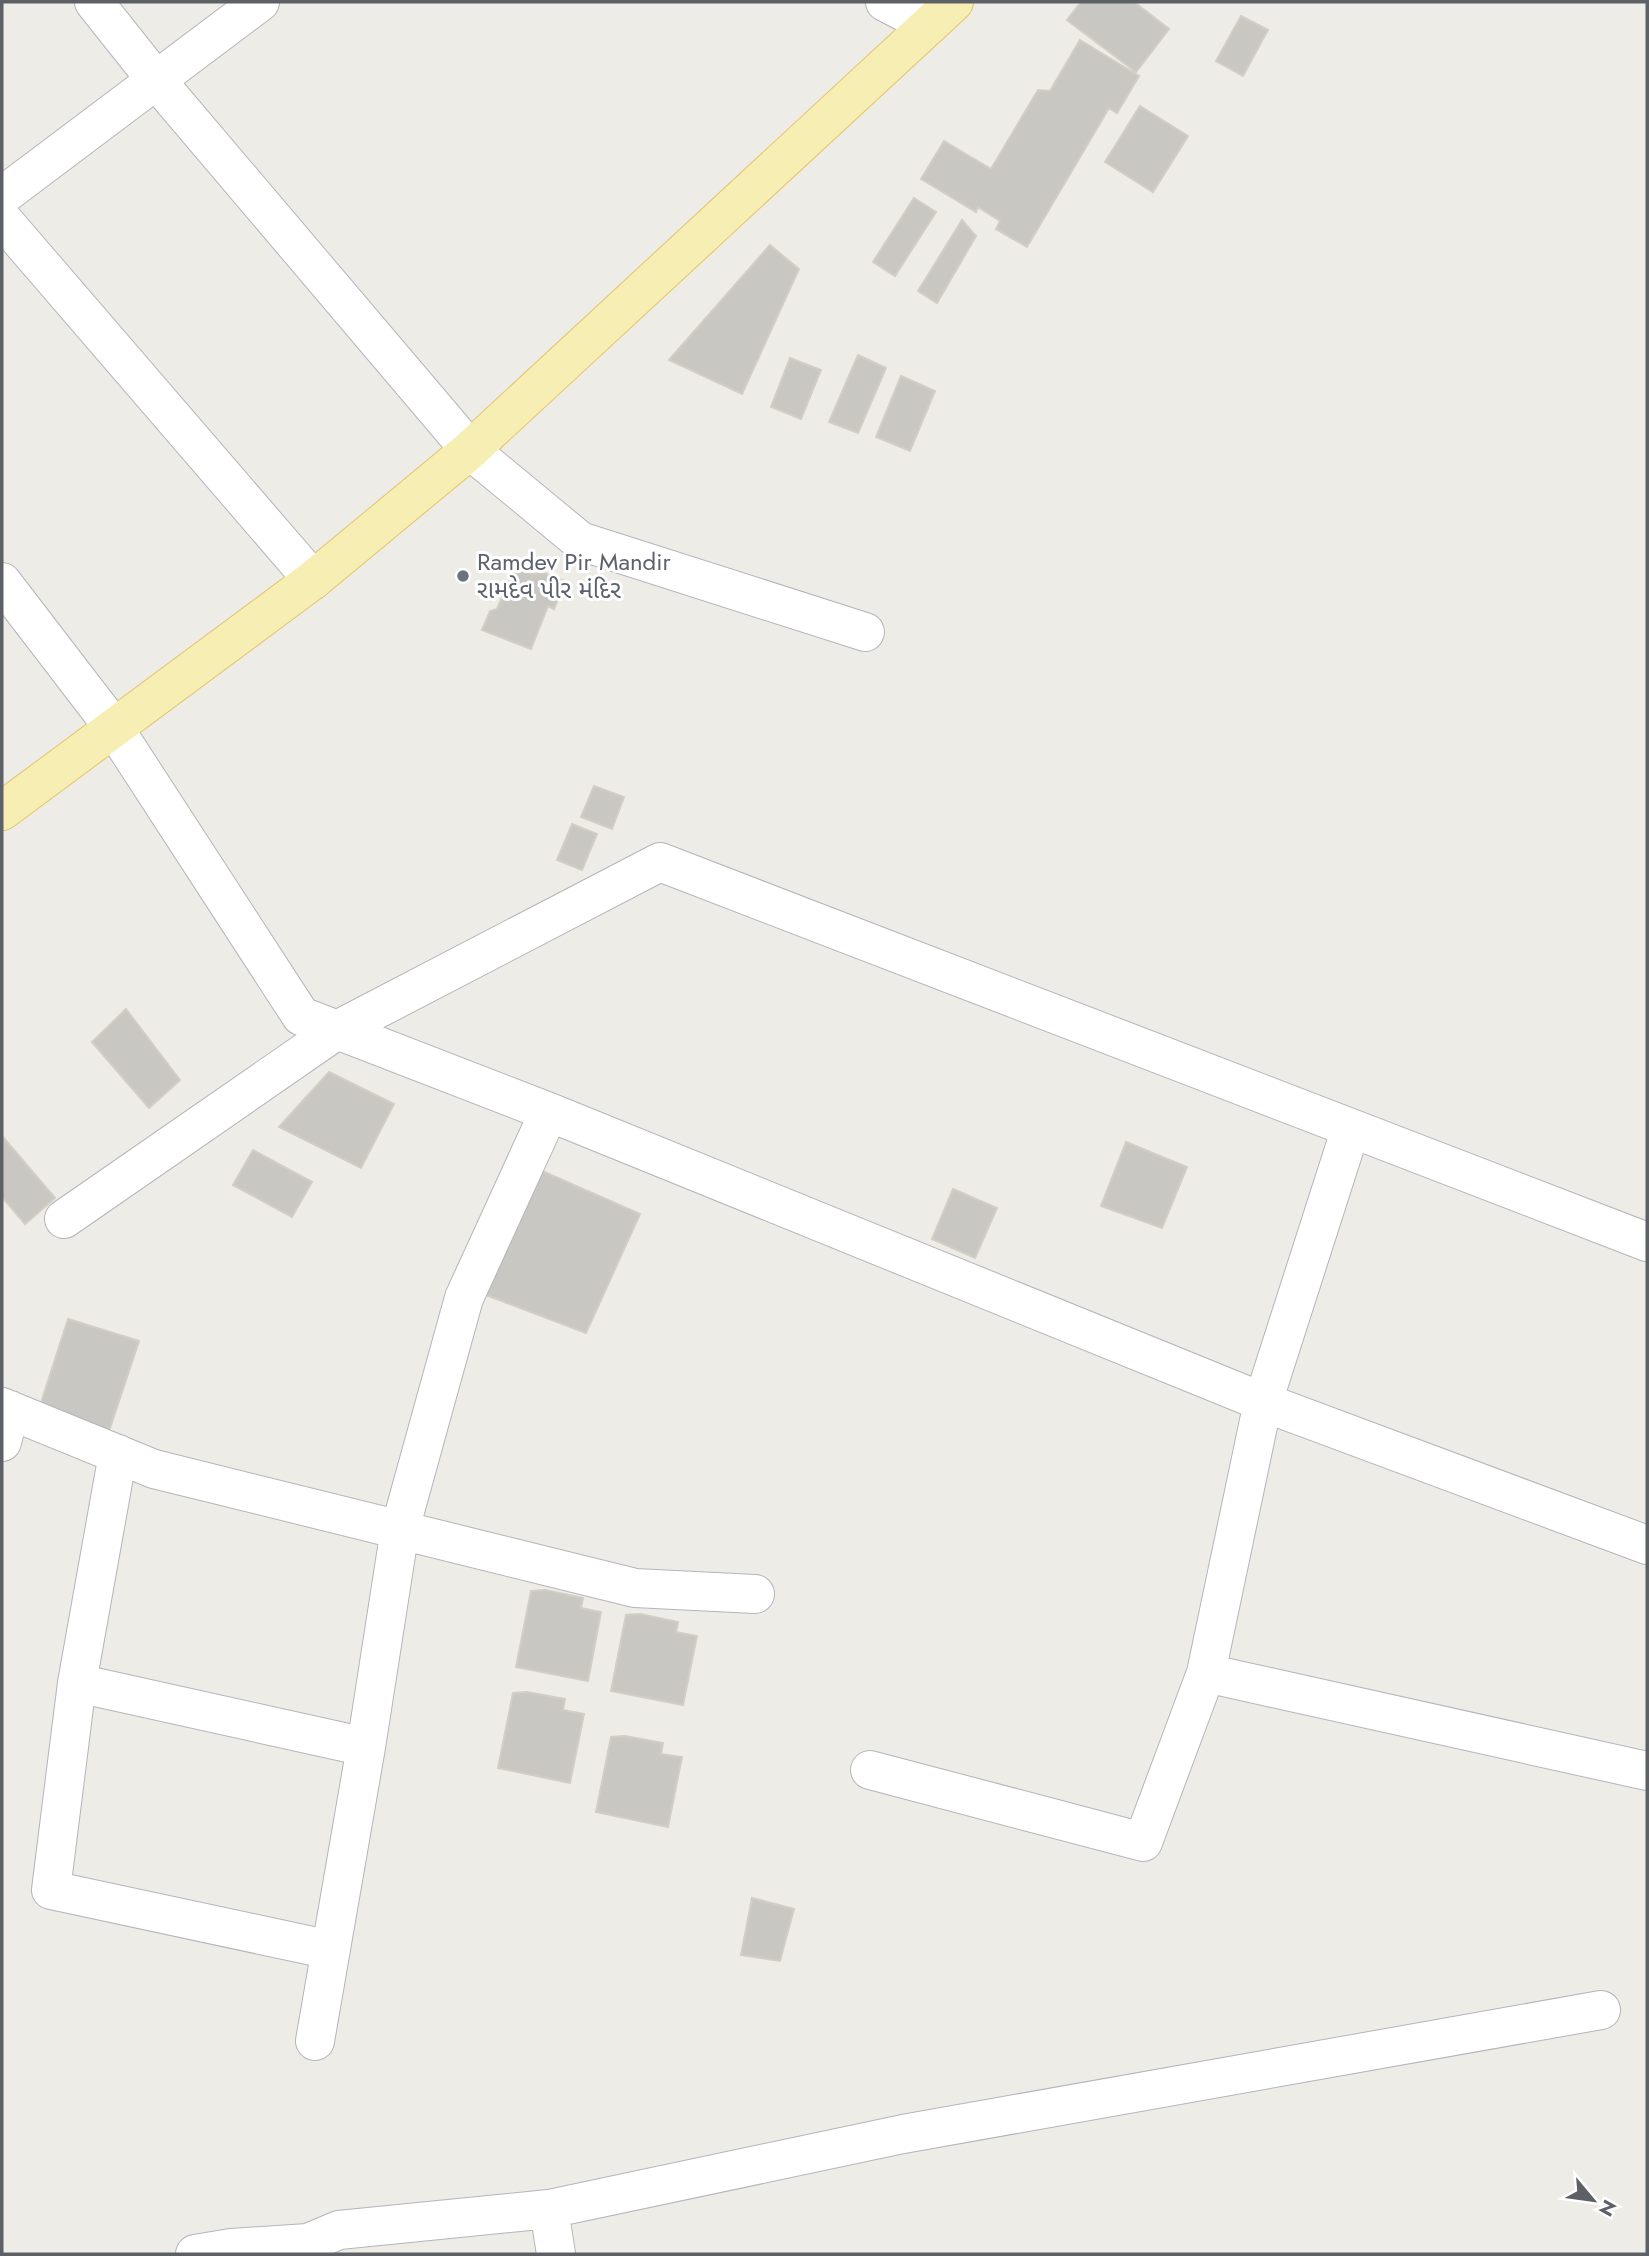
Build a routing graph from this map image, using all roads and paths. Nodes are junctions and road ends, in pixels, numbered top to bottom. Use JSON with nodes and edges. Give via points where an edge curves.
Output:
{"nodes":[{"id":1,"x":94,"y":2,"type":"edge"},
{"id":2,"x":260,"y":2,"type":"edge"},
{"id":3,"x":885,"y":2,"type":"edge"},
{"id":4,"x":942,"y":13,"type":"edge"},
{"id":5,"x":156,"y":80,"type":"junction"},
{"id":6,"x":2,"y":196,"type":"edge"},
{"id":7,"x":2,"y":219,"type":"edge"},
{"id":8,"x":470,"y":450,"type":"junction"},
{"id":9,"x":313,"y":580,"type":"junction"},
{"id":10,"x":2,"y":582,"type":"edge"},
{"id":11,"x":865,"y":632,"type":"dead end"},
{"id":12,"x":114,"y":728,"type":"junction"},
{"id":13,"x":2,"y":811,"type":"edge"},
{"id":14,"x":337,"y":1030,"type":"junction"},
{"id":15,"x":549,"y":1112,"type":"junction"},
{"id":16,"x":1351,"y":1128,"type":"junction"},
{"id":17,"x":64,"y":1219,"type":"dead end"},
{"id":18,"x":1647,"y":1242,"type":"edge"},
{"id":19,"x":1263,"y":1402,"type":"junction"},
{"id":20,"x":4,"y":1419,"type":"edge"},
{"id":21,"x":118,"y":1454,"type":"junction"},
{"id":22,"x":400,"y":1530,"type":"junction"},
{"id":23,"x":1647,"y":1545,"type":"edge"},
{"id":24,"x":755,"y":1594,"type":"dead end"},
{"id":25,"x":1206,"y":1673,"type":"junction"},
{"id":26,"x":77,"y":1684,"type":"junction"},
{"id":27,"x":366,"y":1747,"type":"junction"},
{"id":28,"x":870,"y":1770,"type":"dead end"},
{"id":29,"x":1647,"y":1770,"type":"edge"},
{"id":30,"x":331,"y":1950,"type":"junction"},
{"id":31,"x":1601,"y":2010,"type":"dead end"},
{"id":32,"x":315,"y":2041,"type":"dead end"},
{"id":33,"x":549,"y":2209,"type":"junction"},
{"id":34,"x":195,"y":2254,"type":"edge"},
{"id":35,"x":556,"y":2254,"type":"edge"}],
"edges":[{"from":1,"to":5,"type":"street"},
{"from":2,"to":5,"type":"street"},
{"from":3,"to":4,"type":"street"},
{"from":4,"to":8,"type":"main road"},
{"from":5,"to":6,"type":"street"},
{"from":5,"to":8,"type":"street"},
{"from":7,"to":9,"type":"street"},
{"from":8,"to":9,"type":"main road"},
{"from":8,"to":11,"type":"street","via":[[580,541]]},
{"from":9,"to":12,"type":"main road"},
{"from":10,"to":12,"type":"street"},
{"from":12,"to":13,"type":"main road"},
{"from":12,"to":14,"type":"street","via":[[301,1016]]},
{"from":14,"to":15,"type":"street"},
{"from":14,"to":16,"type":"street","via":[[660,862]]},
{"from":14,"to":17,"type":"street"},
{"from":15,"to":19,"type":"street"},
{"from":15,"to":22,"type":"street","via":[[464,1298]]},
{"from":16,"to":18,"type":"street"},
{"from":16,"to":19,"type":"street"},
{"from":19,"to":23,"type":"street"},
{"from":19,"to":25,"type":"street"},
{"from":20,"to":21,"type":"street"},
{"from":21,"to":22,"type":"street","via":[[154,1469]]},
{"from":21,"to":26,"type":"street"},
{"from":22,"to":24,"type":"street","via":[[635,1588]]},
{"from":22,"to":27,"type":"street"},
{"from":25,"to":28,"type":"street","via":[[1143,1842]]},
{"from":25,"to":29,"type":"street"},
{"from":26,"to":27,"type":"street"},
{"from":26,"to":30,"type":"street","via":[[51,1890]]},
{"from":27,"to":30,"type":"street"},
{"from":30,"to":32,"type":"street"},
{"from":31,"to":33,"type":"street","via":[[903,2134]]},
{"from":33,"to":34,"type":"street","via":[[339,2230],[308,2243]]},
{"from":33,"to":35,"type":"street"}]}
